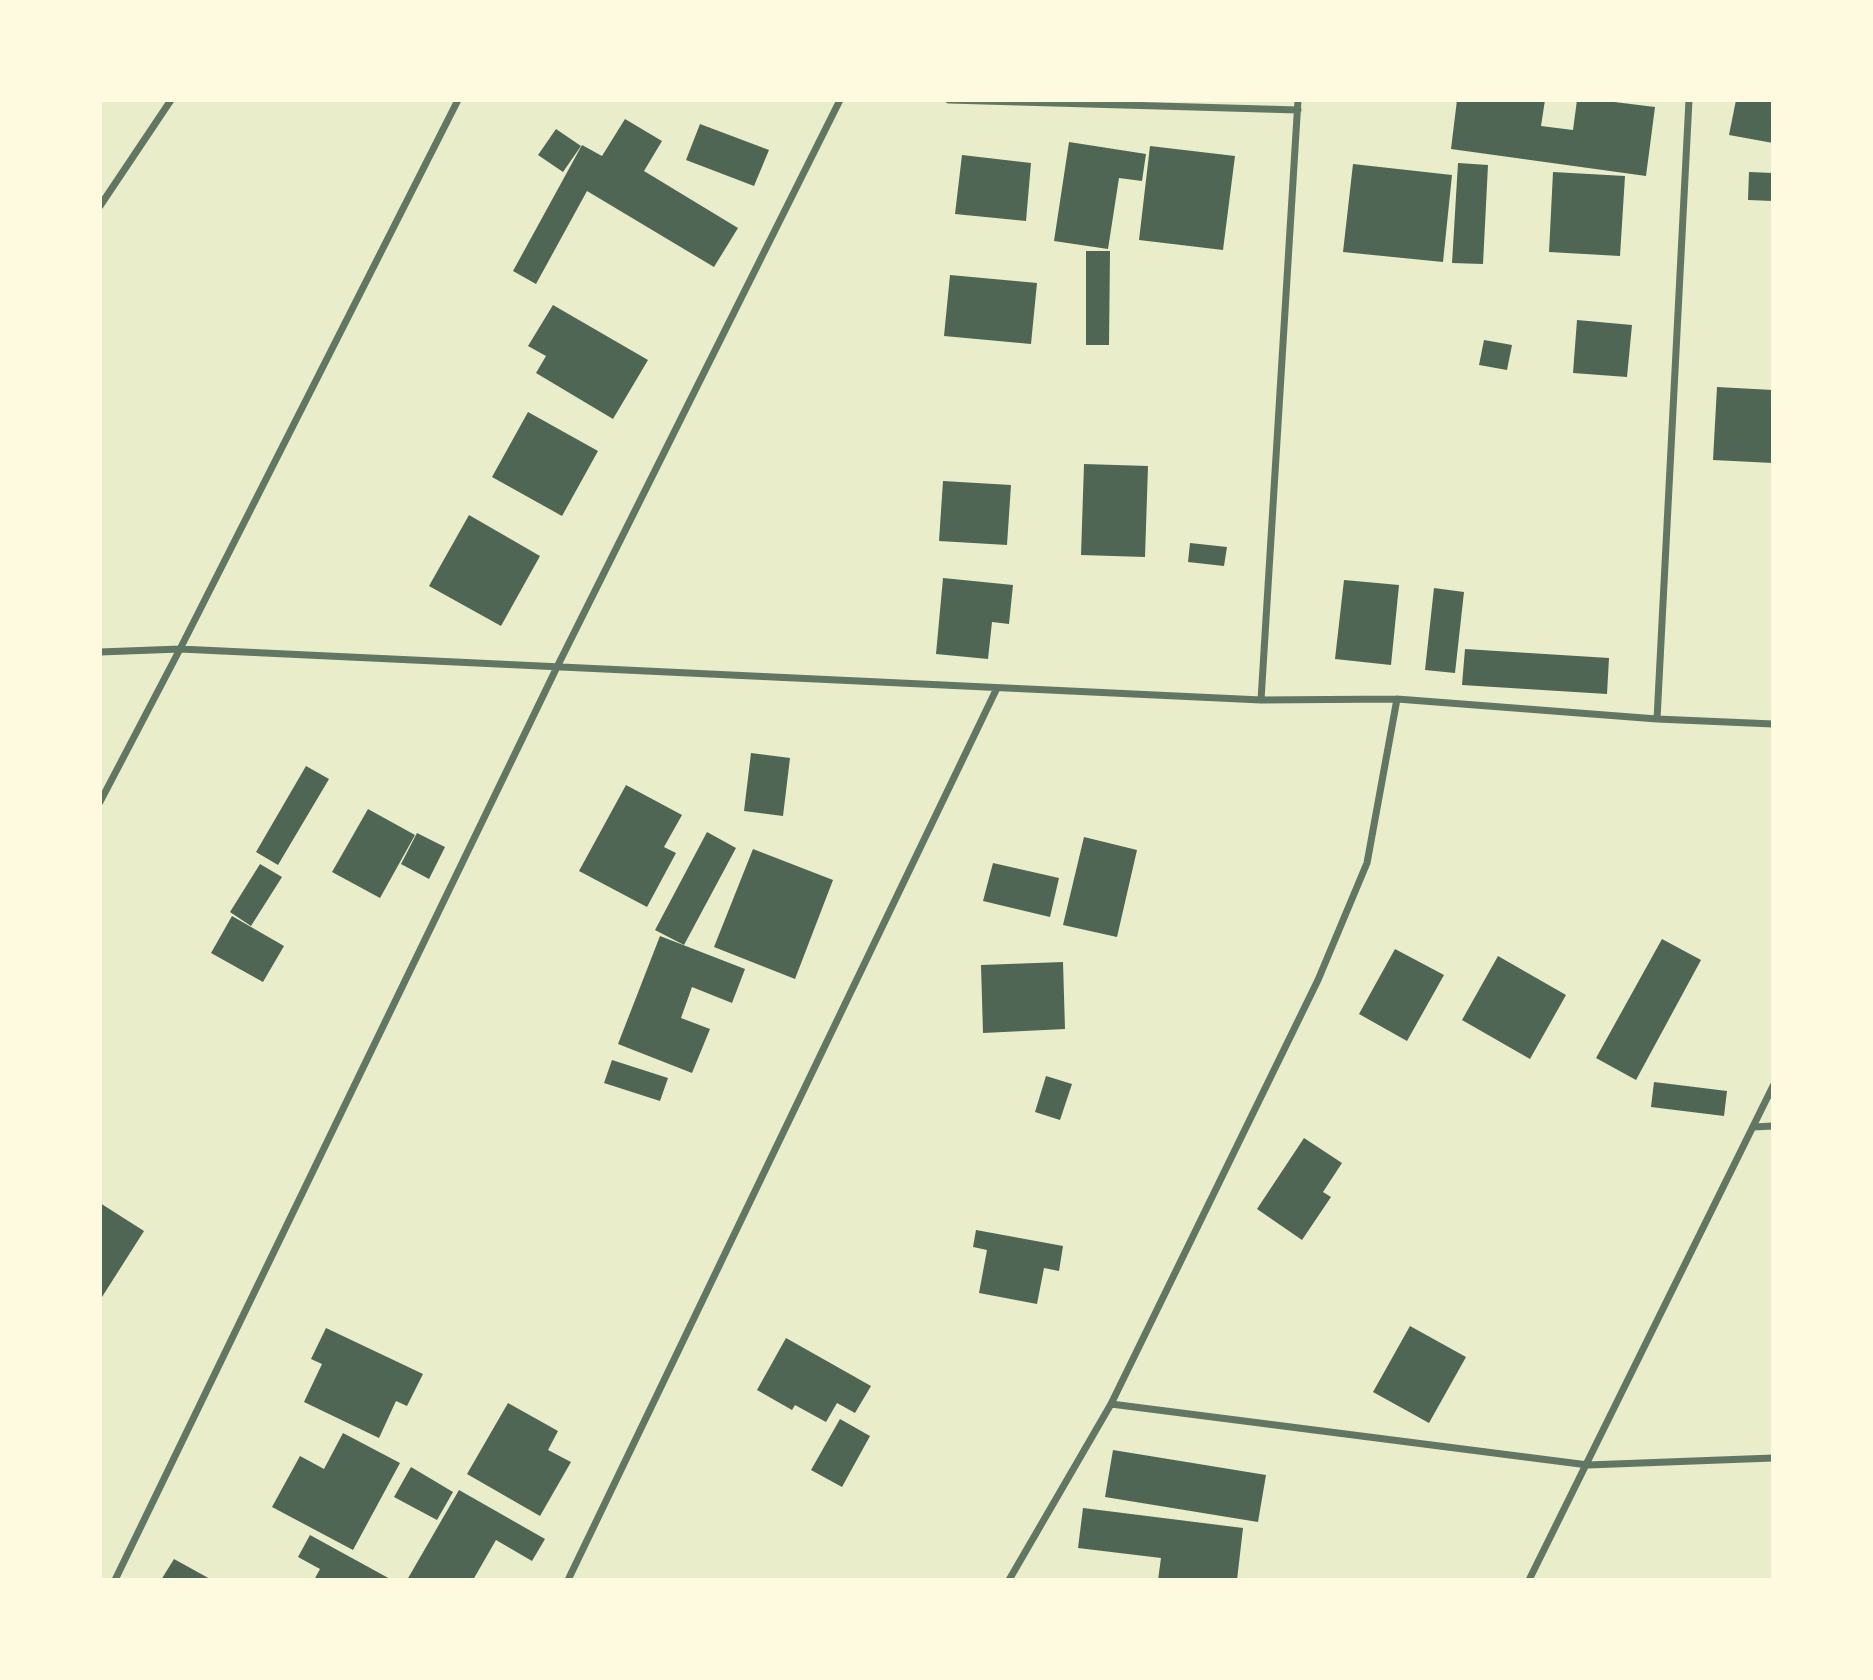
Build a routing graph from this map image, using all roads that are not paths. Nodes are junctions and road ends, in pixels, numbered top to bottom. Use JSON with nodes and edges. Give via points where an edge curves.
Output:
{"nodes":[{"id":1,"x":171,"y":100,"type":"edge"},
{"id":2,"x":458,"y":100,"type":"edge"},
{"id":3,"x":840,"y":100,"type":"edge"},
{"id":4,"x":949,"y":100,"type":"edge"},
{"id":5,"x":1298,"y":100,"type":"edge"},
{"id":6,"x":1689,"y":100,"type":"edge"},
{"id":7,"x":1298,"y":110,"type":"junction"},
{"id":8,"x":100,"y":206,"type":"edge"},
{"id":9,"x":180,"y":649,"type":"junction"},
{"id":10,"x":100,"y":652,"type":"edge"},
{"id":11,"x":557,"y":667,"type":"junction"},
{"id":12,"x":997,"y":688,"type":"junction"},
{"id":13,"x":1397,"y":699,"type":"junction"},
{"id":14,"x":1261,"y":700,"type":"junction"},
{"id":15,"x":1657,"y":719,"type":"junction"},
{"id":16,"x":1773,"y":724,"type":"edge"},
{"id":17,"x":100,"y":803,"type":"edge"},
{"id":18,"x":1773,"y":1086,"type":"edge"},
{"id":19,"x":1773,"y":1126,"type":"edge"},
{"id":20,"x":1753,"y":1127,"type":"junction"},
{"id":21,"x":1111,"y":1404,"type":"junction"},
{"id":22,"x":1773,"y":1458,"type":"edge"},
{"id":23,"x":1588,"y":1465,"type":"junction"},
{"id":24,"x":115,"y":1580,"type":"edge"},
{"id":25,"x":569,"y":1580,"type":"edge"},
{"id":26,"x":1009,"y":1580,"type":"edge"},
{"id":27,"x":1530,"y":1580,"type":"edge"}],
"edges":[{"from":1,"to":8,"type":"street"},
{"from":2,"to":9,"type":"street"},
{"from":3,"to":11,"type":"street"},
{"from":4,"to":7,"type":"street"},
{"from":5,"to":7,"type":"street"},
{"from":6,"to":15,"type":"street"},
{"from":7,"to":14,"type":"street"},
{"from":9,"to":10,"type":"street"},
{"from":9,"to":11,"type":"street"},
{"from":9,"to":17,"type":"street"},
{"from":11,"to":12,"type":"street"},
{"from":11,"to":24,"type":"street"},
{"from":12,"to":14,"type":"street"},
{"from":12,"to":25,"type":"street"},
{"from":13,"to":14,"type":"street"},
{"from":13,"to":15,"type":"street"},
{"from":13,"to":21,"type":"street","via":[[1367,863],[1318,980]]},
{"from":15,"to":16,"type":"street"},
{"from":18,"to":20,"type":"street"},
{"from":19,"to":20,"type":"street"},
{"from":20,"to":23,"type":"street"},
{"from":21,"to":23,"type":"street"},
{"from":21,"to":26,"type":"street"},
{"from":22,"to":23,"type":"street"},
{"from":23,"to":27,"type":"street"}]}
